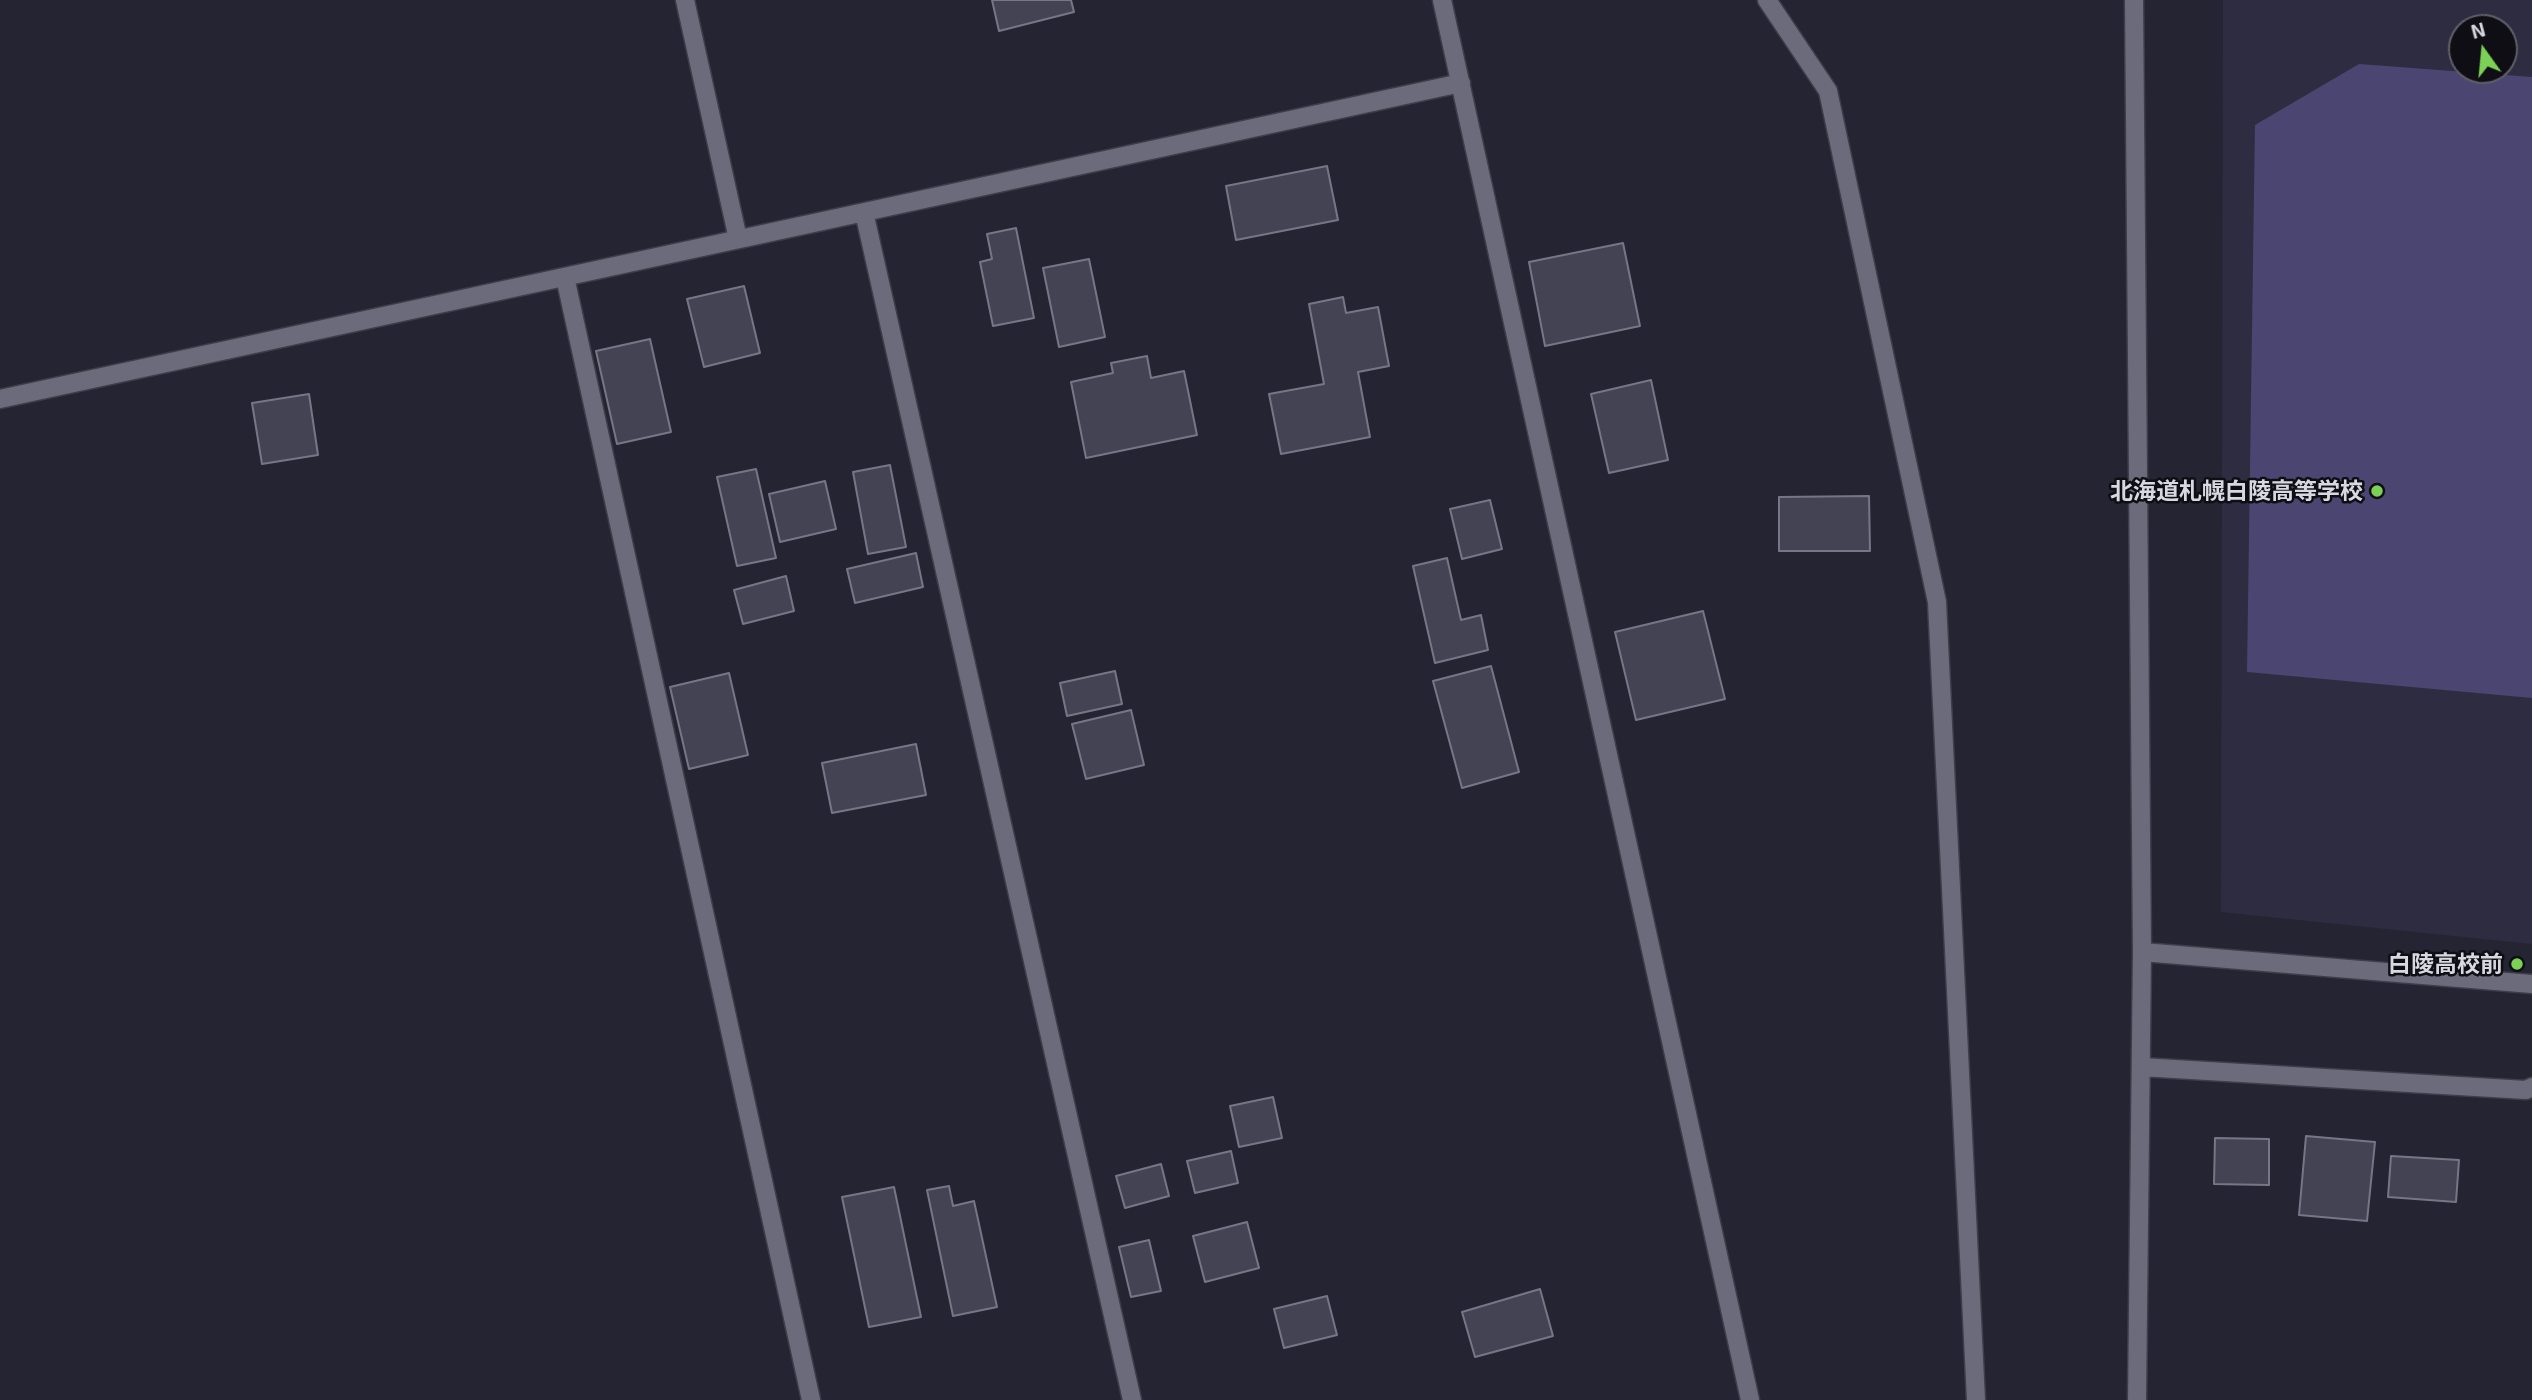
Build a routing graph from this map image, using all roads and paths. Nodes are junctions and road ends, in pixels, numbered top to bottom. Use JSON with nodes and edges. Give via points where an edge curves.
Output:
{"nodes":[{"id":1,"x":685,"y":0,"type":"edge"},
{"id":2,"x":1442,"y":0,"type":"edge"},
{"id":3,"x":1767,"y":0,"type":"edge"},
{"id":4,"x":2134,"y":0,"type":"edge"},
{"id":5,"x":1461,"y":83,"type":"junction"},
{"id":6,"x":864,"y":212,"type":"junction"},
{"id":7,"x":738,"y":239,"type":"junction"},
{"id":8,"x":565,"y":277,"type":"junction"},
{"id":9,"x":0,"y":399,"type":"edge"},
{"id":10,"x":2142,"y":952,"type":"junction"},
{"id":11,"x":2532,"y":984,"type":"edge"},
{"id":12,"x":2141,"y":1067,"type":"junction"},
{"id":13,"x":2532,"y":1087,"type":"edge"},
{"id":14,"x":811,"y":1400,"type":"edge"},
{"id":15,"x":1132,"y":1400,"type":"edge"},
{"id":16,"x":1750,"y":1400,"type":"edge"},
{"id":17,"x":1976,"y":1400,"type":"edge"},
{"id":18,"x":2137,"y":1400,"type":"edge"}],
"edges":[{"from":1,"to":7,"type":"street"},
{"from":2,"to":5,"type":"street"},
{"from":3,"to":17,"type":"street","via":[[1828,91],[1937,602]]},
{"from":4,"to":10,"type":"street"},
{"from":5,"to":6,"type":"street"},
{"from":5,"to":16,"type":"street"},
{"from":6,"to":7,"type":"street"},
{"from":6,"to":15,"type":"street"},
{"from":7,"to":8,"type":"street"},
{"from":8,"to":9,"type":"street"},
{"from":8,"to":14,"type":"street"},
{"from":10,"to":11,"type":"street"},
{"from":10,"to":12,"type":"street"},
{"from":12,"to":13,"type":"street"},
{"from":12,"to":18,"type":"street"}]}
